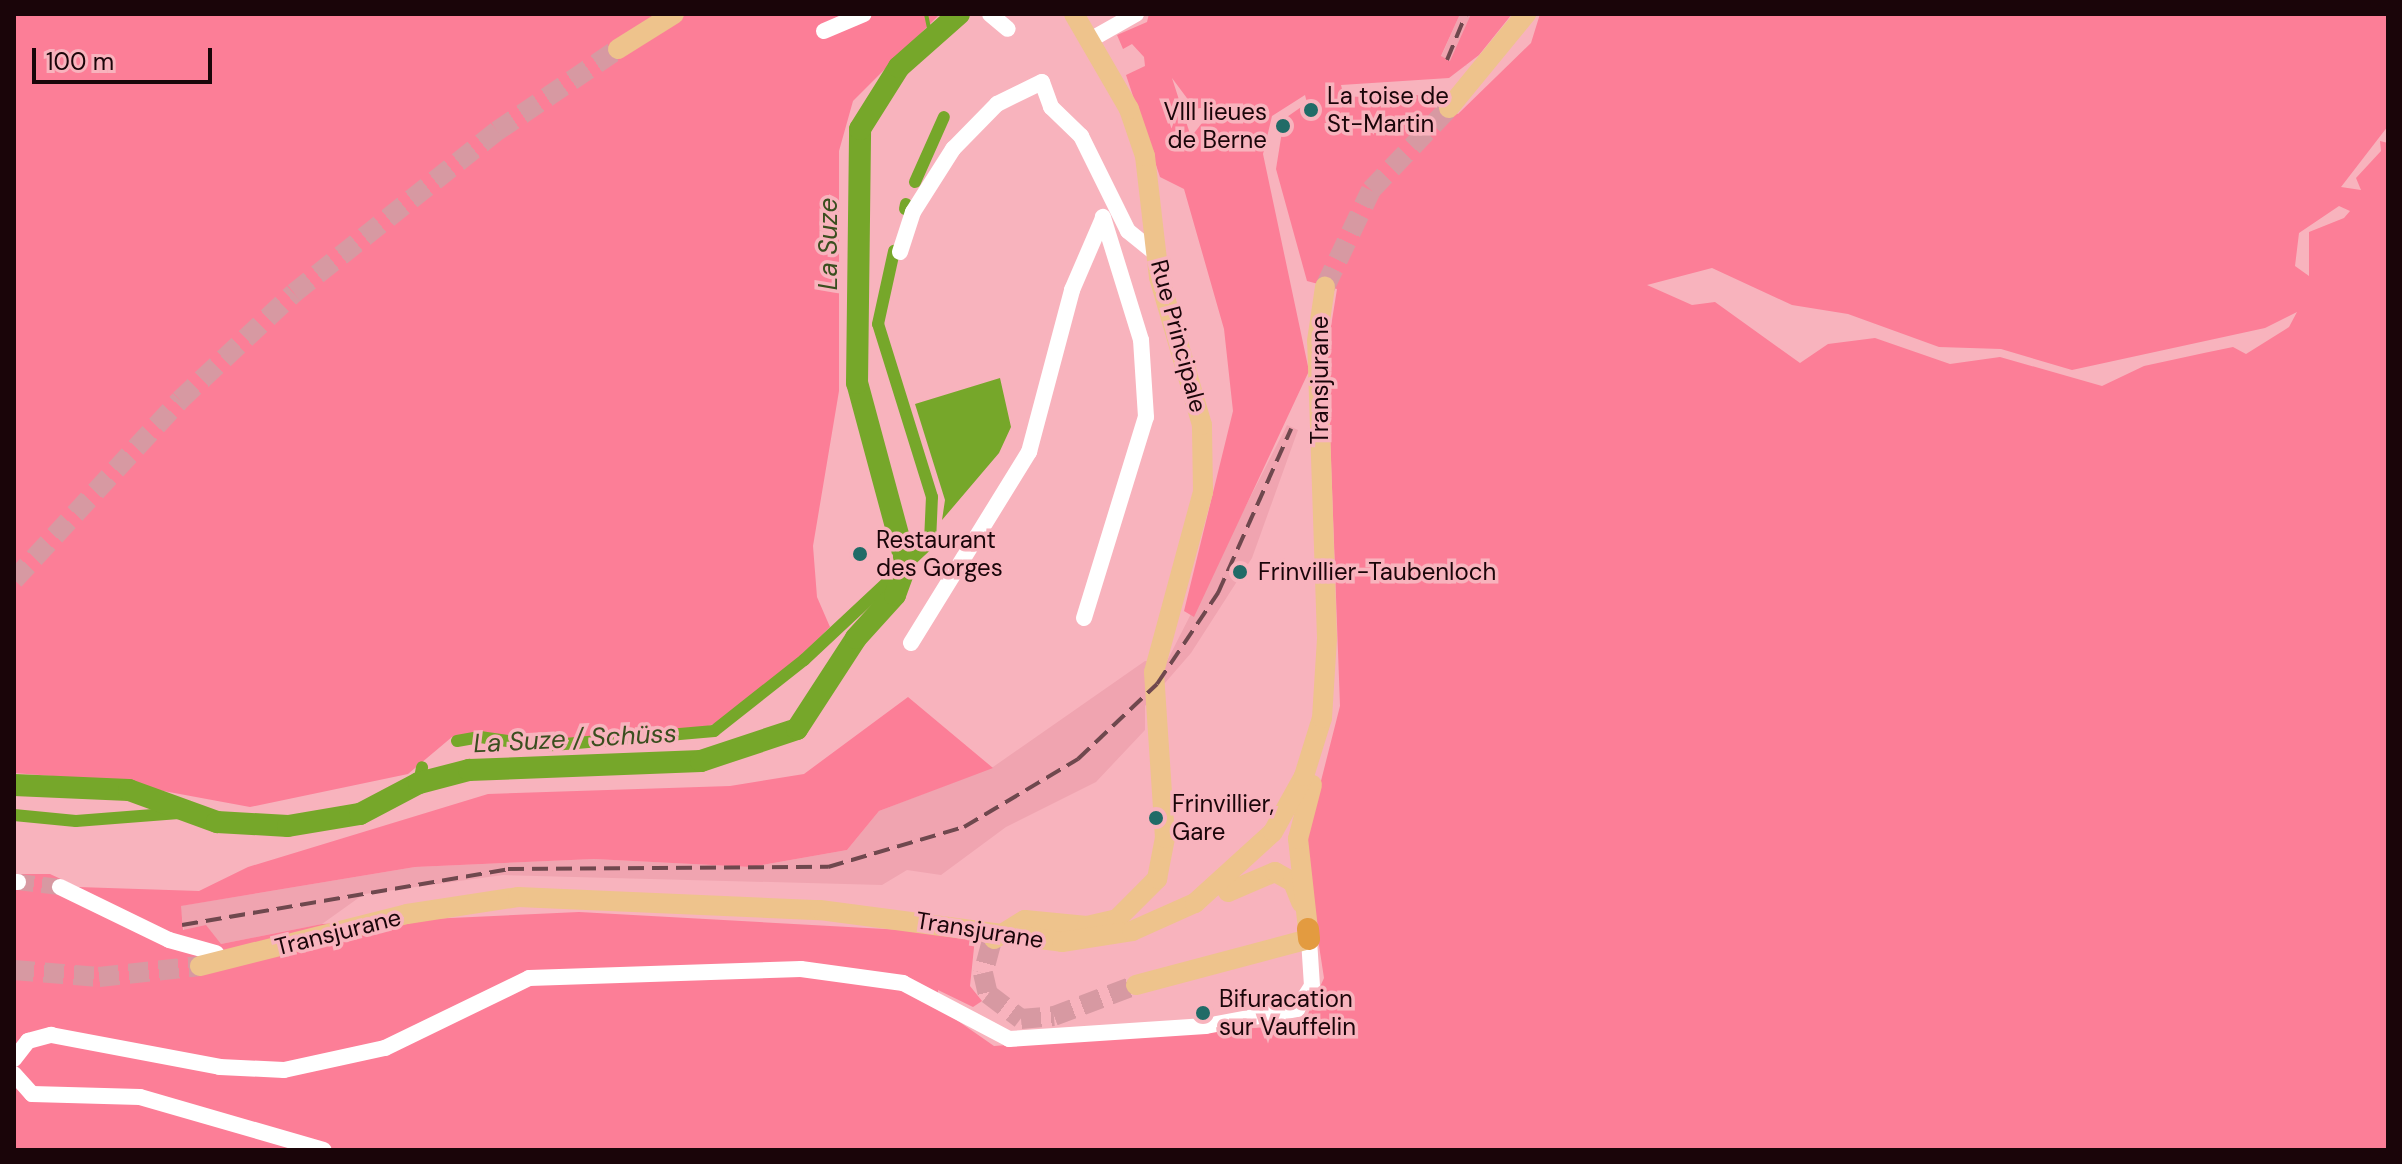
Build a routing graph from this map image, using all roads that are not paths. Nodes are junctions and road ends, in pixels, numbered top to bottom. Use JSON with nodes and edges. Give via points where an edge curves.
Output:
{"nodes":[{"id":1,"x":674,"y":14,"type":"edge"},
{"id":2,"x":864,"y":14,"type":"edge"},
{"id":3,"x":990,"y":14,"type":"edge"},
{"id":4,"x":1136,"y":14,"type":"edge"},
{"id":5,"x":1526,"y":14,"type":"edge"},
{"id":6,"x":1083,"y":28,"type":"edge"},
{"id":7,"x":1008,"y":29,"type":"dead end"},
{"id":8,"x":824,"y":31,"type":"dead end"},
{"id":9,"x":618,"y":49,"type":"tunnel mouth"},
{"id":10,"x":1449,"y":108,"type":"tunnel mouth"},
{"id":11,"x":1107,"y":196,"type":"junction"},
{"id":12,"x":1103,"y":218,"type":"junction"},
{"id":13,"x":900,"y":252,"type":"dead end"},
{"id":14,"x":1155,"y":253,"type":"junction"},
{"id":15,"x":1325,"y":287,"type":"tunnel mouth"},
{"id":16,"x":1084,"y":618,"type":"dead end"},
{"id":17,"x":911,"y":643,"type":"dead end"},
{"id":18,"x":1322,"y":718,"type":"junction"},
{"id":19,"x":60,"y":887,"type":"tunnel mouth"},
{"id":20,"x":1195,"y":903,"type":"junction"},
{"id":21,"x":1308,"y":934,"type":"junction"},
{"id":22,"x":992,"y":941,"type":"junction"},
{"id":23,"x":208,"y":960,"type":"joint"},
{"id":24,"x":1136,"y":985,"type":"tunnel mouth"},
{"id":25,"x":14,"y":1059,"type":"edge"},
{"id":26,"x":14,"y":1074,"type":"edge"},
{"id":27,"x":324,"y":1150,"type":"edge"}],
"edges":[{"from":1,"to":9,"type":"main road"},
{"from":2,"to":8,"type":"street"},
{"from":3,"to":7,"type":"street"},
{"from":4,"to":6,"type":"street"},
{"from":5,"to":10,"type":"main road"},
{"from":6,"to":14,"type":"main road","name":"Rue Principale","via":[[1142,143]]},
{"from":11,"to":12,"type":"street"},
{"from":11,"to":13,"type":"street","via":[[1081,136],[1051,107],[1042,82],[997,104],[953,149],[913,212]]},
{"from":11,"to":14,"type":"street","via":[[1134,240]]},
{"from":12,"to":16,"type":"street","via":[[1141,340],[1146,417]]},
{"from":12,"to":17,"type":"street","via":[[1072,290],[1029,452]]},
{"from":14,"to":22,"type":"main road","name":"Rue Principale","via":[[1196,391],[1204,474],[1193,547],[1154,672],[1165,838],[1152,888],[1117,919],[1048,924]]},
{"from":15,"to":18,"type":"main road","name":"Transjurane","via":[[1317,341],[1327,638]]},
{"from":18,"to":20,"type":"main road","name":"Transjurane","via":[[1304,776],[1255,853]]},
{"from":18,"to":21,"type":"main road","via":[[1323,755],[1298,829]]},
{"from":19,"to":23,"type":"street"},
{"from":20,"to":21,"type":"main road","via":[[1219,899],[1267,871],[1293,882]]},
{"from":20,"to":22,"type":"main road","name":"Transjurane","via":[[1147,926],[1087,940]]},
{"from":21,"to":24,"type":"main road"},
{"from":21,"to":25,"type":"street","via":[[1312,986],[1297,1009],[1206,1026],[1009,1039],[903,983],[801,969],[529,978],[385,1048],[284,1070],[220,1067],[51,1035],[28,1041]]},
{"from":22,"to":23,"type":"main road","name":"Transjurane","via":[[820,910],[553,895],[438,908]]},
{"from":26,"to":27,"type":"street","via":[[32,1094],[121,1094]]}]}
